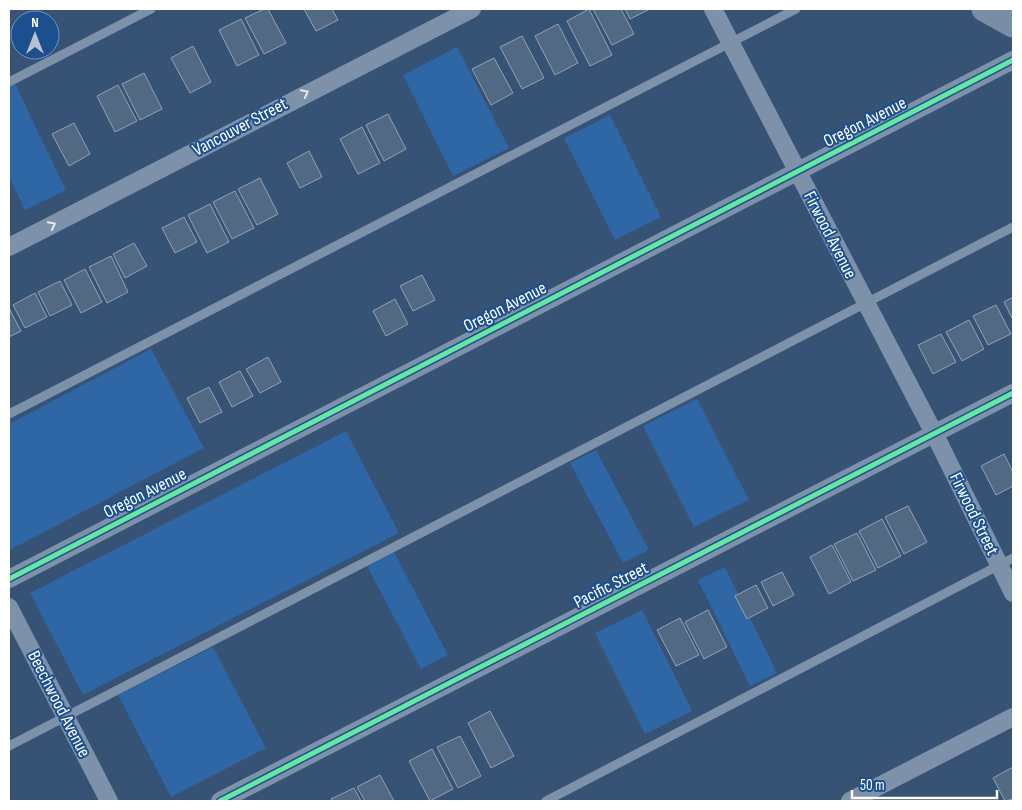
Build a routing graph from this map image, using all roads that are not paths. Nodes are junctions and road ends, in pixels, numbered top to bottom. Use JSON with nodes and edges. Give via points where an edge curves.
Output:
{"nodes":[{"id":1,"x":151,"y":9,"type":"edge"},
{"id":2,"x":472,"y":9,"type":"edge"},
{"id":3,"x":713,"y":9,"type":"edge"},
{"id":4,"x":796,"y":9,"type":"edge"},
{"id":5,"x":984,"y":9,"type":"edge"},
{"id":6,"x":1013,"y":25,"type":"edge"},
{"id":7,"x":730,"y":42,"type":"junction"},
{"id":8,"x":1013,"y":60,"type":"edge"},
{"id":9,"x":9,"y":82,"type":"edge"},
{"id":10,"x":797,"y":172,"type":"junction"},
{"id":11,"x":1013,"y":227,"type":"edge"},
{"id":12,"x":9,"y":247,"type":"edge"},
{"id":13,"x":866,"y":304,"type":"junction"},
{"id":14,"x":1013,"y":394,"type":"edge"},
{"id":15,"x":9,"y":414,"type":"edge"},
{"id":16,"x":935,"y":435,"type":"junction"},
{"id":17,"x":1006,"y":562,"type":"edge"},
{"id":18,"x":9,"y":579,"type":"edge"},
{"id":19,"x":1013,"y":593,"type":"edge"},
{"id":20,"x":9,"y":607,"type":"edge"},
{"id":21,"x":66,"y":717,"type":"junction"},
{"id":22,"x":1013,"y":717,"type":"edge"},
{"id":23,"x":9,"y":746,"type":"edge"},
{"id":24,"x":109,"y":801,"type":"edge"},
{"id":25,"x":220,"y":801,"type":"edge"},
{"id":26,"x":546,"y":801,"type":"edge"},
{"id":27,"x":850,"y":801,"type":"edge"}],
"edges":[{"from":1,"to":9,"type":"lane"},
{"from":12,"to":2,"type":"street","name":"Vancouver Street","one_way":true},
{"from":3,"to":7,"type":"street","name":"Firwood Avenue"},
{"from":4,"to":7,"type":"lane"},
{"from":5,"to":6,"type":"street"},
{"from":7,"to":10,"type":"street","name":"Firwood Avenue"},
{"from":7,"to":15,"type":"lane"},
{"from":8,"to":10,"type":"street","name":"Oregon Avenue"},
{"from":10,"to":13,"type":"street","name":"Firwood Avenue"},
{"from":10,"to":18,"type":"street","name":"Oregon Avenue"},
{"from":11,"to":13,"type":"lane"},
{"from":13,"to":16,"type":"street","name":"Firwood Avenue"},
{"from":13,"to":21,"type":"lane"},
{"from":14,"to":16,"type":"street","name":"Pacific Street"},
{"from":16,"to":17,"type":"street","name":"Firwood Street"},
{"from":16,"to":25,"type":"street","name":"Pacific Street"},
{"from":17,"to":19,"type":"street","name":"Firwood Street"},
{"from":17,"to":26,"type":"lane"},
{"from":20,"to":21,"type":"street","name":"Beechwood Avenue"},
{"from":21,"to":23,"type":"lane"},
{"from":21,"to":24,"type":"street","name":"Beechwood Avenue"},
{"from":22,"to":27,"type":"street"}]}
